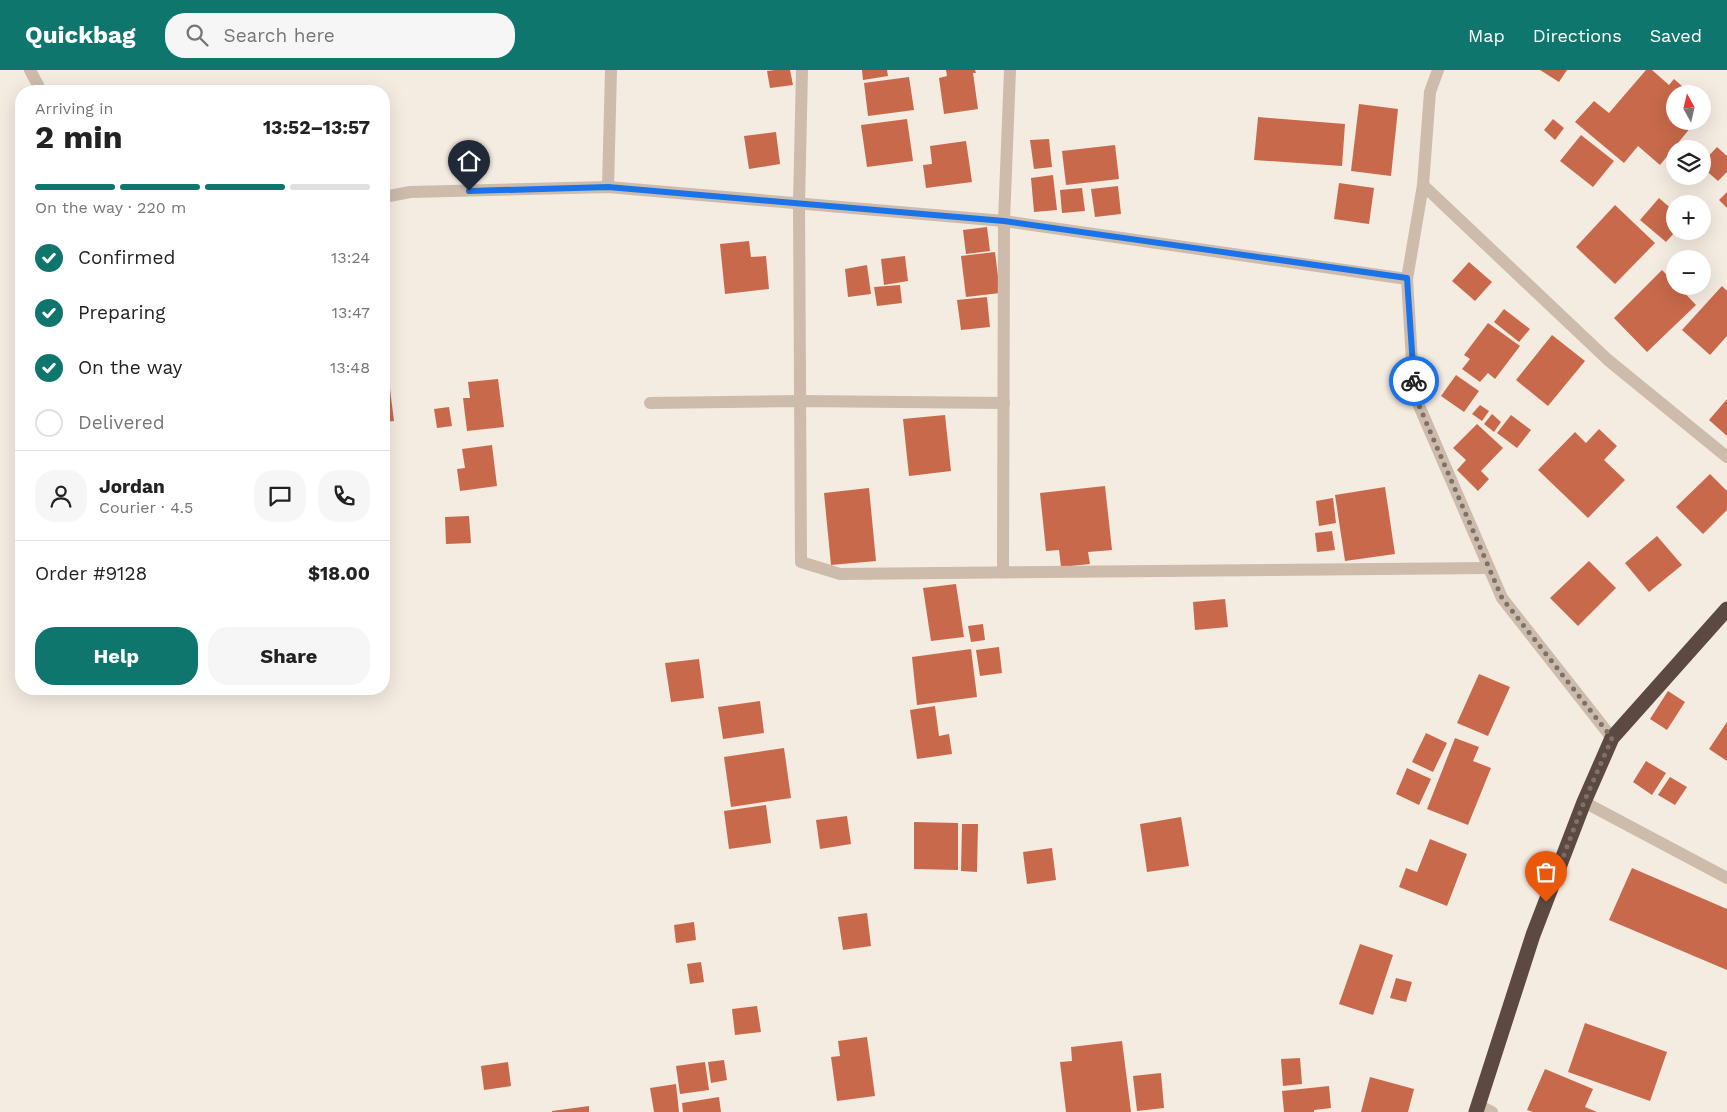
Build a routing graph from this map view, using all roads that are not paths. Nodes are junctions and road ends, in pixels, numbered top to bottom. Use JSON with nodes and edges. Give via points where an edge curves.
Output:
{"nodes":[{"id":1,"x":30,"y":70,"type":"edge"},
{"id":2,"x":611,"y":70,"type":"edge"},
{"id":3,"x":802,"y":70,"type":"edge"},
{"id":4,"x":1010,"y":70,"type":"edge"},
{"id":5,"x":1438,"y":70,"type":"edge"},
{"id":6,"x":37,"y":85,"type":"edge"},
{"id":7,"x":1423,"y":185,"type":"junction"},
{"id":8,"x":608,"y":187,"type":"junction"},
{"id":9,"x":390,"y":196,"type":"edge"},
{"id":10,"x":799,"y":203,"type":"junction"},
{"id":11,"x":1004,"y":221,"type":"junction"},
{"id":12,"x":1407,"y":278,"type":"junction"},
{"id":13,"x":800,"y":402,"type":"junction"},
{"id":14,"x":650,"y":403,"type":"dead end"},
{"id":15,"x":1004,"y":403,"type":"junction"},
{"id":16,"x":1727,"y":457,"type":"edge"},
{"id":17,"x":1489,"y":568,"type":"junction"},
{"id":18,"x":1003,"y":572,"type":"junction"},
{"id":19,"x":1727,"y":609,"type":"edge"},
{"id":20,"x":1612,"y":738,"type":"junction"},
{"id":21,"x":1584,"y":802,"type":"junction"},
{"id":22,"x":1727,"y":878,"type":"edge"},
{"id":23,"x":1482,"y":1110,"type":"edge"}],
"edges":[{"from":1,"to":6,"type":"street"},
{"from":2,"to":8,"type":"street"},
{"from":3,"to":10,"type":"street"},
{"from":4,"to":11,"type":"street"},
{"from":5,"to":7,"type":"street","via":[[1430,92]]},
{"from":7,"to":12,"type":"street"},
{"from":7,"to":16,"type":"street","via":[[1608,360]]},
{"from":8,"to":9,"type":"street","via":[[410,192]]},
{"from":8,"to":10,"type":"street"},
{"from":10,"to":11,"type":"street"},
{"from":10,"to":13,"type":"street"},
{"from":11,"to":12,"type":"street"},
{"from":11,"to":15,"type":"street"},
{"from":12,"to":17,"type":"street","via":[[1414,394]]},
{"from":13,"to":14,"type":"street"},
{"from":13,"to":15,"type":"street"},
{"from":13,"to":18,"type":"street","via":[[801,562],[840,574]]},
{"from":15,"to":18,"type":"street"},
{"from":17,"to":18,"type":"street"},
{"from":17,"to":20,"type":"street","via":[[1502,598]]},
{"from":19,"to":20,"type":"highway"},
{"from":20,"to":21,"type":"highway"},
{"from":21,"to":22,"type":"street"},
{"from":21,"to":23,"type":"highway","via":[[1533,935]]}]}
